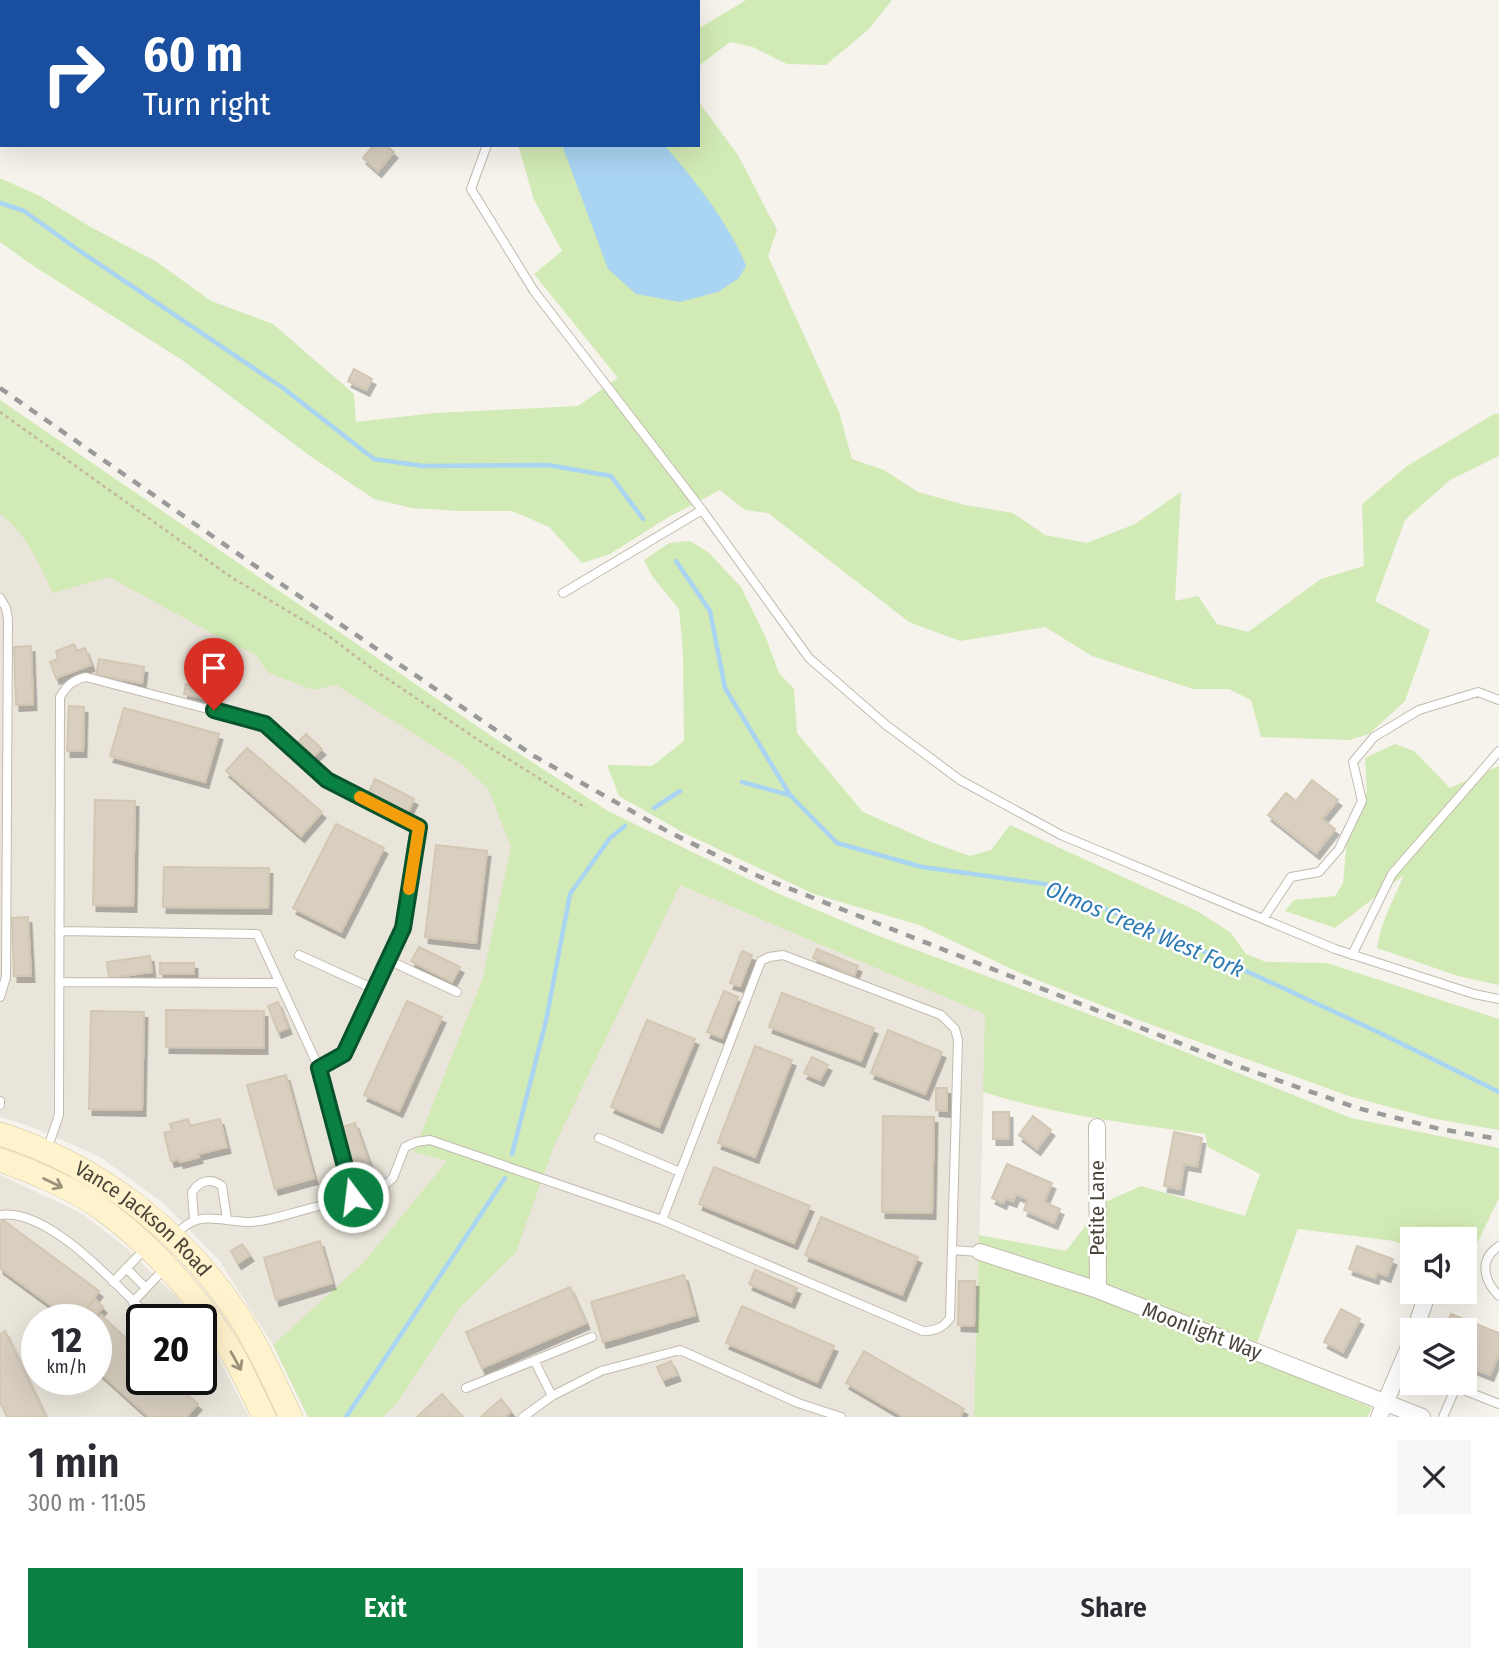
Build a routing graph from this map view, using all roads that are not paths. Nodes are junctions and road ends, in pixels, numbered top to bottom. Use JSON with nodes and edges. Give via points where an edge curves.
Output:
{"nodes":[{"id":1,"x":486,"y":147,"type":"edge"},
{"id":2,"x":702,"y":510,"type":"junction"},
{"id":3,"x":564,"y":593,"type":"dead end"},
{"id":4,"x":0,"y":598,"type":"edge"},
{"id":5,"x":4,"y":692,"type":"edge"},
{"id":6,"x":1499,"y":700,"type":"edge"},
{"id":7,"x":1499,"y":751,"type":"edge"},
{"id":8,"x":1263,"y":919,"type":"junction"},
{"id":9,"x":59,"y":931,"type":"junction"},
{"id":10,"x":299,"y":955,"type":"dead end"},
{"id":11,"x":1352,"y":955,"type":"junction"},
{"id":12,"x":388,"y":960,"type":"junction"},
{"id":13,"x":59,"y":982,"type":"junction"},
{"id":14,"x":279,"y":982,"type":"junction"},
{"id":15,"x":374,"y":989,"type":"junction"},
{"id":16,"x":457,"y":992,"type":"dead end"},
{"id":17,"x":0,"y":997,"type":"edge"},
{"id":18,"x":1499,"y":999,"type":"edge"},
{"id":19,"x":319,"y":1068,"type":"junction"},
{"id":20,"x":1097,"y":1127,"type":"dead end"},
{"id":21,"x":0,"y":1134,"type":"edge"},
{"id":22,"x":598,"y":1138,"type":"dead end"},
{"id":23,"x":46,"y":1152,"type":"junction"},
{"id":24,"x":0,"y":1160,"type":"edge"},
{"id":25,"x":680,"y":1172,"type":"junction"},
{"id":26,"x":353,"y":1197,"type":"junction"},
{"id":27,"x":0,"y":1214,"type":"edge"},
{"id":28,"x":228,"y":1219,"type":"junction"},
{"id":29,"x":194,"y":1220,"type":"junction"},
{"id":30,"x":662,"y":1220,"type":"junction"},
{"id":31,"x":174,"y":1236,"type":"junction"},
{"id":32,"x":1499,"y":1246,"type":"edge"},
{"id":33,"x":147,"y":1247,"type":"junction"},
{"id":34,"x":952,"y":1250,"type":"junction"},
{"id":35,"x":980,"y":1252,"type":"joint"},
{"id":36,"x":167,"y":1266,"type":"junction"},
{"id":37,"x":126,"y":1268,"type":"junction"},
{"id":38,"x":113,"y":1282,"type":"junction"},
{"id":39,"x":146,"y":1288,"type":"junction"},
{"id":40,"x":1098,"y":1290,"type":"junction"},
{"id":41,"x":1499,"y":1296,"type":"edge"},
{"id":42,"x":133,"y":1302,"type":"joint"},
{"id":43,"x":592,"y":1337,"type":"dead end"},
{"id":44,"x":534,"y":1360,"type":"junction"},
{"id":45,"x":1400,"y":1368,"type":"edge"},
{"id":46,"x":466,"y":1388,"type":"dead end"},
{"id":47,"x":552,"y":1396,"type":"junction"},
{"id":48,"x":1499,"y":1404,"type":"edge"},
{"id":49,"x":1383,"y":1410,"type":"edge"},
{"id":50,"x":1417,"y":1416,"type":"edge"},
{"id":51,"x":264,"y":1417,"type":"edge"},
{"id":52,"x":291,"y":1417,"type":"edge"},
{"id":53,"x":523,"y":1417,"type":"edge"},
{"id":54,"x":841,"y":1417,"type":"edge"},
{"id":55,"x":1443,"y":1417,"type":"edge"}],
"edges":[{"from":1,"to":2,"type":"lane","via":[[471,189],[534,291]]},
{"from":2,"to":3,"type":"lane"},
{"from":2,"to":8,"type":"lane","via":[[809,658],[886,725],[961,780],[1061,835]]},
{"from":4,"to":5,"type":"lane","via":[[8,619]]},
{"from":5,"to":17,"type":"lane","via":[[6,977]]},
{"from":6,"to":8,"type":"lane","via":[[1478,692],[1419,710],[1374,737],[1353,762],[1362,801],[1339,849],[1319,873],[1291,877]]},
{"from":7,"to":11,"type":"lane","via":[[1392,874]]},
{"from":8,"to":11,"type":"lane"},
{"from":9,"to":12,"type":"lane","via":[[60,697],[74,680],[86,677],[265,724],[327,780],[419,827],[403,928]]},
{"from":9,"to":13,"type":"lane"},
{"from":9,"to":14,"type":"lane","via":[[257,934]]},
{"from":10,"to":15,"type":"lane"},
{"from":11,"to":18,"type":"lane"},
{"from":12,"to":15,"type":"lane"},
{"from":12,"to":16,"type":"lane"},
{"from":13,"to":14,"type":"lane"},
{"from":13,"to":23,"type":"lane","via":[[59,1115]]},
{"from":14,"to":19,"type":"lane"},
{"from":15,"to":19,"type":"lane","via":[[344,1054]]},
{"from":19,"to":26,"type":"lane"},
{"from":20,"to":40,"type":"street","name":"Petite Lane"},
{"from":21,"to":23,"type":"main road","name":"Vance Jackson Road"},
{"from":22,"to":25,"type":"lane"},
{"from":23,"to":31,"type":"main road","name":"Vance Jackson Road","via":[[96,1178]]},
{"from":24,"to":33,"type":"main road","name":"Vance Jackson Road","one_way":true,"via":[[104,1210]]},
{"from":25,"to":30,"type":"lane"},
{"from":25,"to":34,"type":"lane","via":[[761,961],[783,955],[941,1015],[955,1029]]},
{"from":26,"to":28,"type":"lane","via":[[268,1220]]},
{"from":26,"to":30,"type":"lane","via":[[387,1185],[405,1147],[430,1140]]},
{"from":27,"to":38,"type":"lane","via":[[24,1217],[65,1238]]},
{"from":28,"to":29,"type":"lane"},
{"from":28,"to":29,"type":"lane","via":[[222,1186],[206,1181],[192,1192]]},
{"from":29,"to":31,"type":"lane"},
{"from":30,"to":34,"type":"lane","via":[[923,1331],[934,1331],[950,1318]]},
{"from":31,"to":33,"type":"street"},
{"from":31,"to":36,"type":"street"},
{"from":31,"to":52,"type":"main road","name":"Vance Jackson Road","via":[[240,1319]]},
{"from":32,"to":41,"type":"lane","via":[[1490,1252],[1484,1267],[1488,1285]]},
{"from":33,"to":36,"type":"main road","name":"Vance Jackson Road"},
{"from":33,"to":37,"type":"lane"},
{"from":34,"to":35,"type":"lane"},
{"from":35,"to":40,"type":"street","name":"Moonlight Way"},
{"from":36,"to":39,"type":"lane"},
{"from":36,"to":51,"type":"main road","name":"Vance Jackson Road","one_way":true,"via":[[220,1333]]},
{"from":37,"to":38,"type":"lane"},
{"from":37,"to":39,"type":"lane"},
{"from":38,"to":42,"type":"lane"},
{"from":39,"to":42,"type":"lane"},
{"from":40,"to":49,"type":"street","name":"Moonlight Way"},
{"from":43,"to":44,"type":"lane"},
{"from":44,"to":46,"type":"lane"},
{"from":44,"to":47,"type":"lane"},
{"from":45,"to":49,"type":"street"},
{"from":47,"to":53,"type":"lane"},
{"from":47,"to":54,"type":"lane","via":[[601,1371],[680,1350],[797,1403]]},
{"from":48,"to":55,"type":"lane","via":[[1456,1387]]},
{"from":49,"to":50,"type":"street","name":"Moonlight Way"}]}
